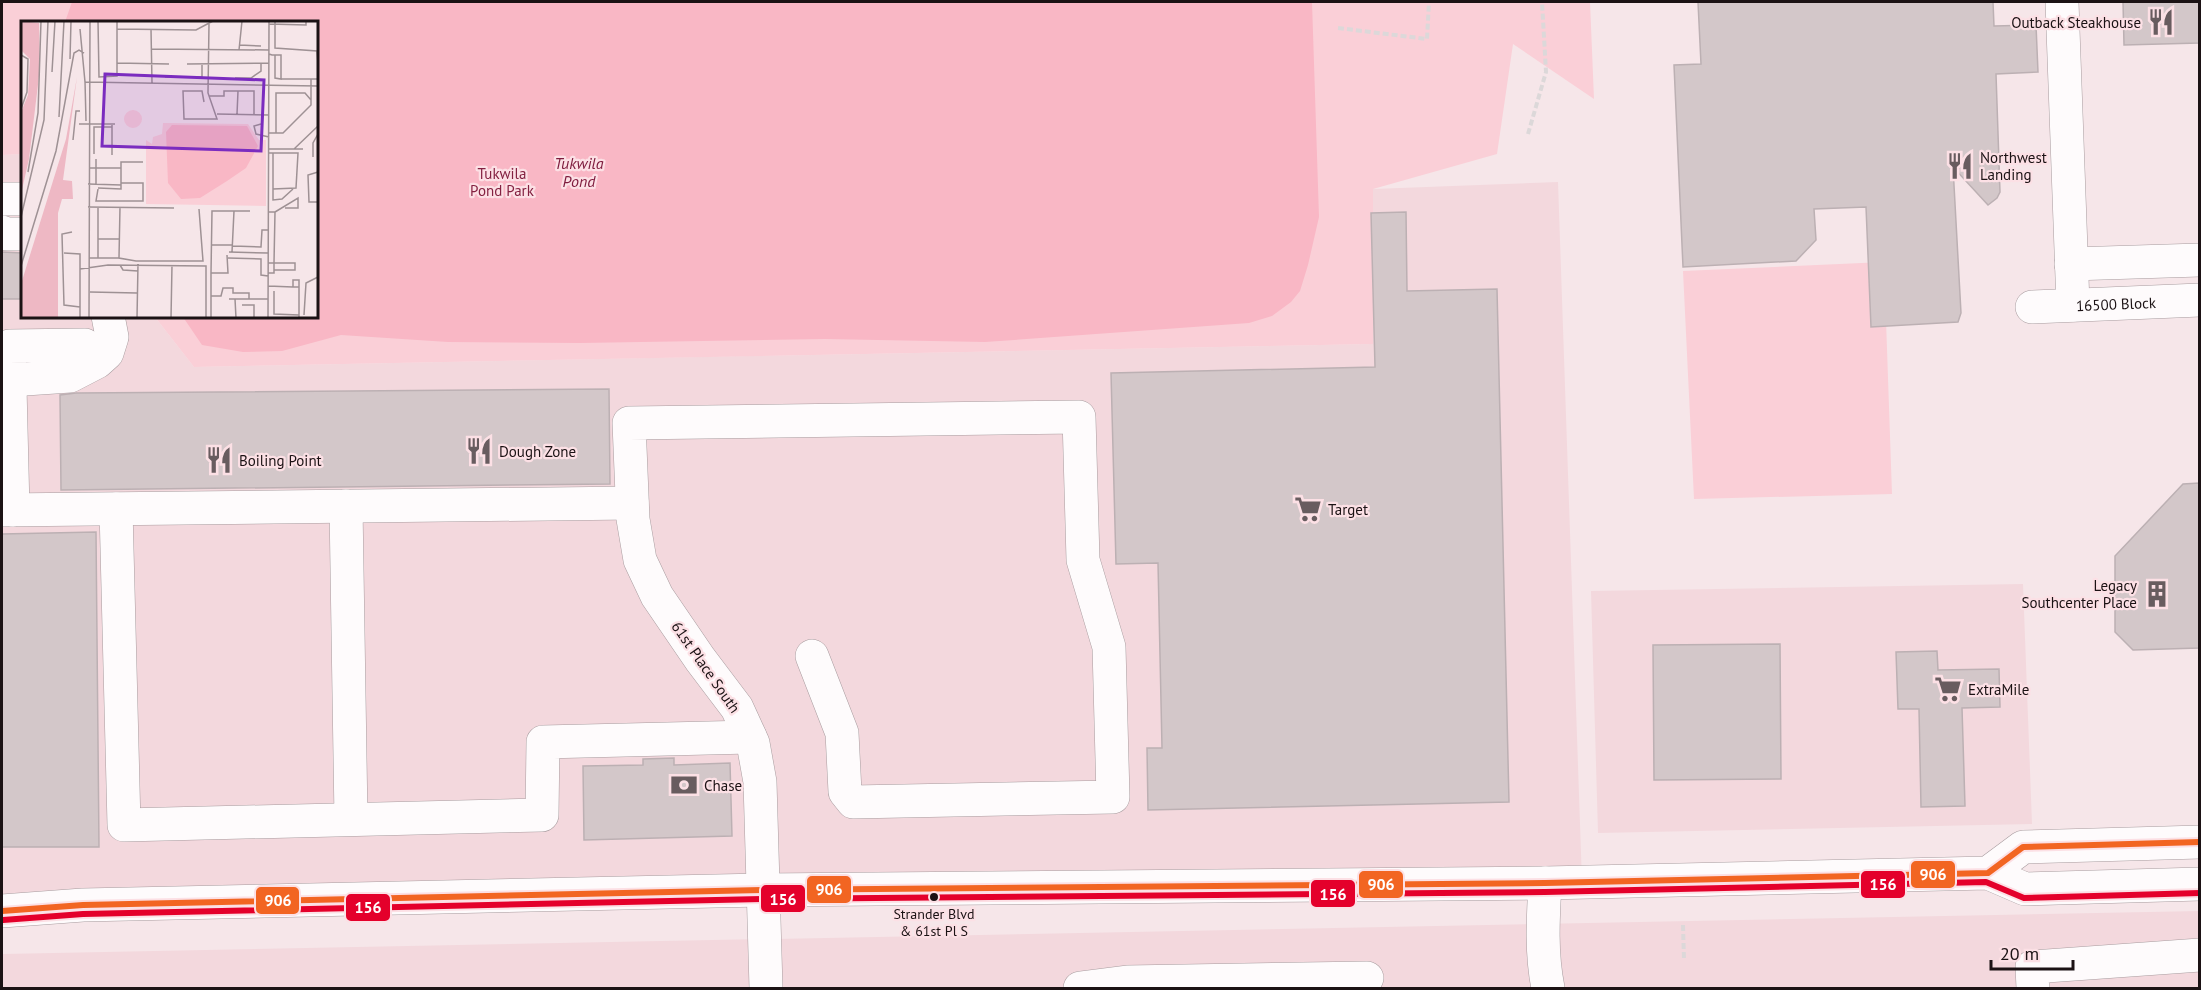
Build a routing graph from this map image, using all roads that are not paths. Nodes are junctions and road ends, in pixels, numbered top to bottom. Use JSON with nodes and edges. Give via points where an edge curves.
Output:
{"nodes":[{"id":1,"x":2062,"y":2,"type":"edge"},
{"id":2,"x":21,"y":199,"type":"edge"},
{"id":3,"x":2,"y":200,"type":"edge"},
{"id":4,"x":2,"y":232,"type":"edge"},
{"id":5,"x":21,"y":234,"type":"edge"},
{"id":6,"x":2199,"y":260,"type":"edge"},
{"id":7,"x":2071,"y":264,"type":"junction"},
{"id":8,"x":2199,"y":300,"type":"edge"},
{"id":9,"x":2073,"y":305,"type":"junction"},
{"id":10,"x":2032,"y":307,"type":"dead end"},
{"id":11,"x":108,"y":318,"type":"edge"},
{"id":12,"x":85,"y":345,"type":"dead end"},
{"id":13,"x":10,"y":380,"type":"junction"},
{"id":14,"x":632,"y":503,"type":"junction"},
{"id":15,"x":346,"y":506,"type":"junction"},
{"id":16,"x":116,"y":509,"type":"junction"},
{"id":17,"x":7,"y":510,"type":"edge"},
{"id":18,"x":812,"y":656,"type":"dead end"},
{"id":19,"x":750,"y":737,"type":"junction"},
{"id":20,"x":351,"y":819,"type":"junction"},
{"id":21,"x":2199,"y":842,"type":"edge"},
{"id":22,"x":1988,"y":873,"type":"junction"},
{"id":23,"x":1545,"y":883,"type":"junction"},
{"id":24,"x":2199,"y":884,"type":"edge"},
{"id":25,"x":762,"y":890,"type":"junction"},
{"id":26,"x":2,"y":911,"type":"edge"},
{"id":27,"x":2199,"y":955,"type":"edge"},
{"id":28,"x":1367,"y":978,"type":"dead end"},
{"id":29,"x":765,"y":988,"type":"edge"},
{"id":30,"x":1080,"y":988,"type":"edge"},
{"id":31,"x":1548,"y":988,"type":"edge"},
{"id":32,"x":2033,"y":988,"type":"edge"}],
"edges":[{"from":1,"to":7,"type":"main road"},
{"from":2,"to":3,"type":"main road"},
{"from":4,"to":5,"type":"main road"},
{"from":6,"to":7,"type":"main road"},
{"from":7,"to":9,"type":"main road"},
{"from":8,"to":9,"type":"main road","name":"16500 Block"},
{"from":9,"to":10,"type":"main road","name":"16500 Block"},
{"from":11,"to":13,"type":"main road","via":[[112,337],[107,353],[97,362],[70,376]]},
{"from":12,"to":13,"type":"main road","via":[[9,346]]},
{"from":13,"to":17,"type":"main road"},
{"from":14,"to":15,"type":"main road"},
{"from":14,"to":18,"type":"main road","name":"61st Place South","via":[[629,423],[1079,417],[1083,560],[1108,647],[1113,797],[853,802],[845,792],[842,733]]},
{"from":14,"to":19,"type":"main road","name":"61st Place South","via":[[640,560],[657,596],[737,708]]},
{"from":15,"to":16,"type":"main road"},
{"from":15,"to":20,"type":"main road"},
{"from":16,"to":17,"type":"main road"},
{"from":16,"to":20,"type":"main road","via":[[124,825]]},
{"from":19,"to":20,"type":"main road","via":[[543,742],[542,815]]},
{"from":19,"to":25,"type":"main road","name":"61st Place South","via":[[760,782]]},
{"from":21,"to":22,"type":"main road","via":[[2023,847]]},
{"from":22,"to":23,"type":"main road"},
{"from":22,"to":24,"type":"main road","via":[[2025,889]]},
{"from":23,"to":25,"type":"main road"},
{"from":23,"to":31,"type":"main road","via":[[1542,934]]},
{"from":25,"to":26,"type":"main road","via":[[119,904]]},
{"from":25,"to":29,"type":"main road","name":"61st Place South"},
{"from":27,"to":32,"type":"main road","via":[[2032,967]]},
{"from":28,"to":30,"type":"main road","via":[[1127,982]]}]}
